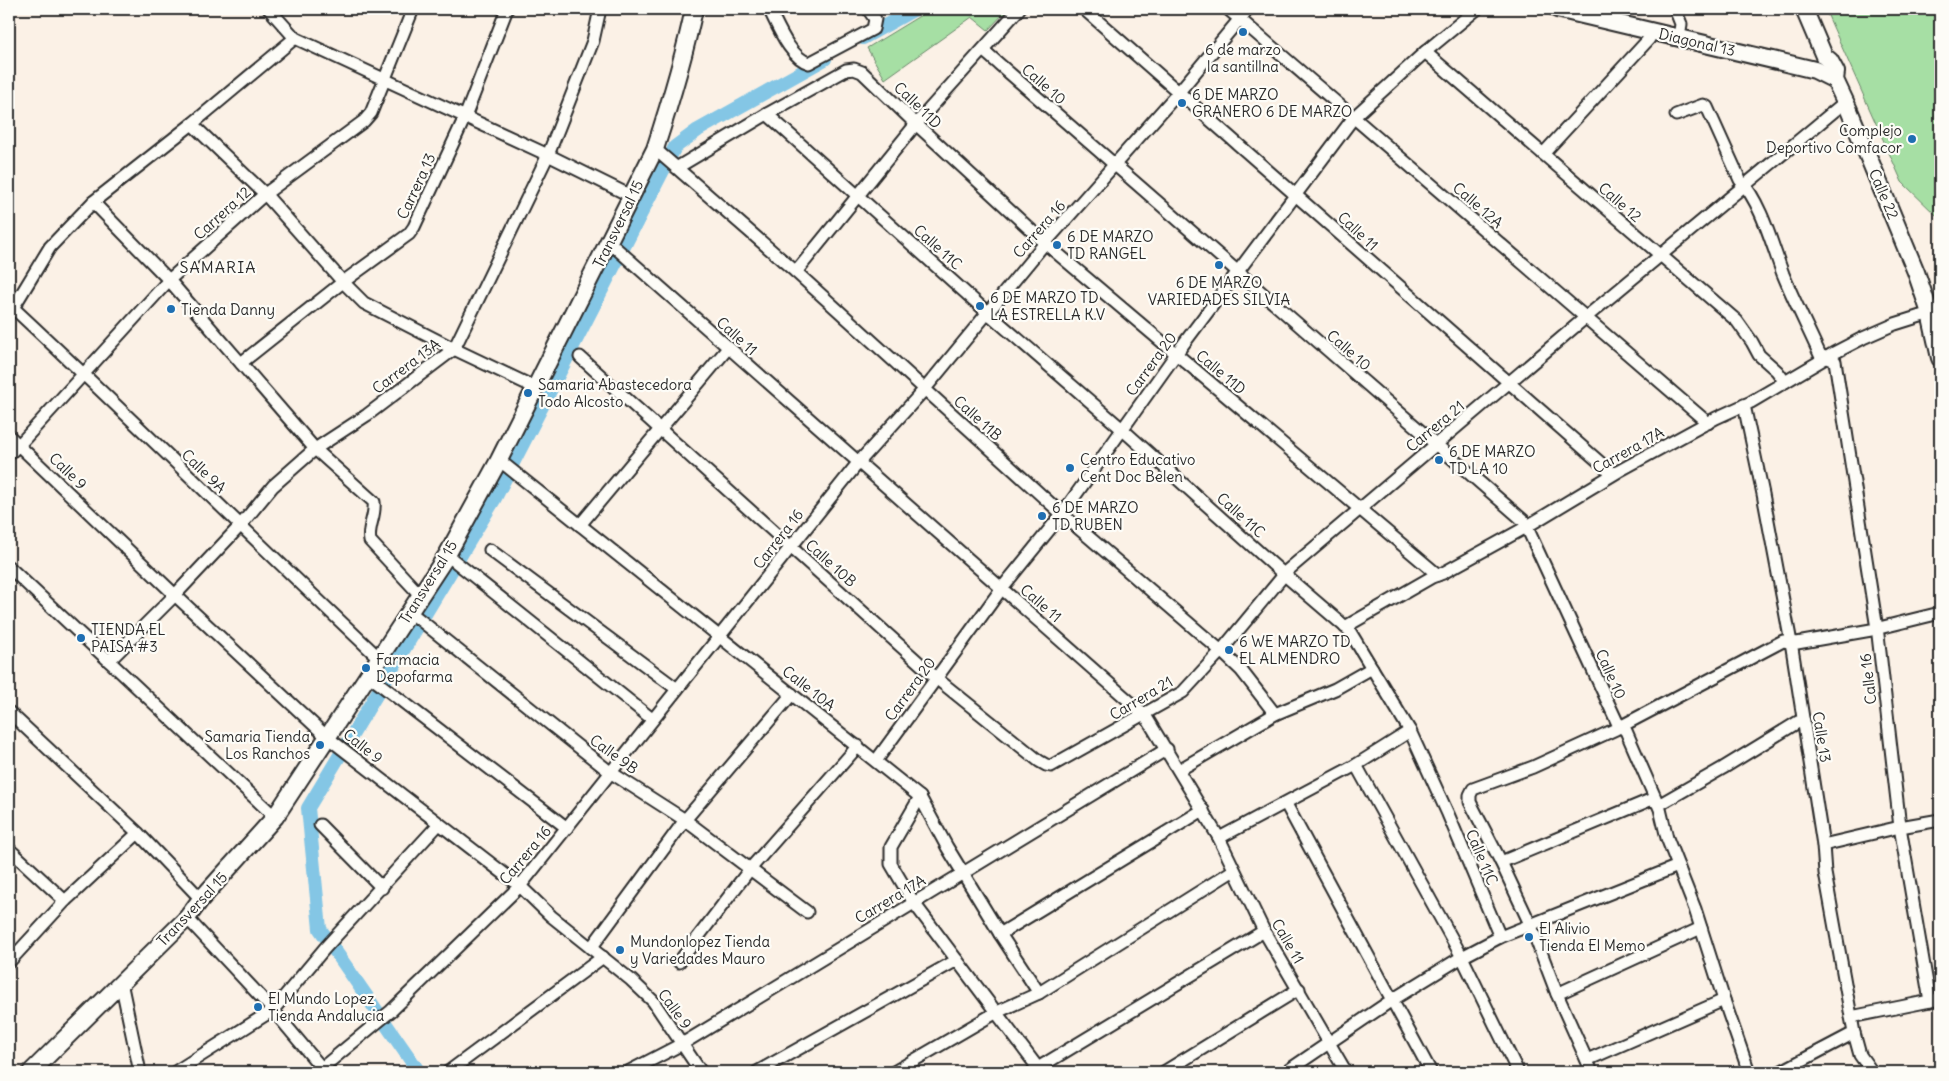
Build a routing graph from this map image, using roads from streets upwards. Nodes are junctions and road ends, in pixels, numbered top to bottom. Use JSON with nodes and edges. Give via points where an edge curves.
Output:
{"nodes":[{"id":1,"x":268,"y":9,"type":"edge"},
{"id":2,"x":413,"y":9,"type":"edge"},
{"id":3,"x":507,"y":9,"type":"edge"},
{"id":4,"x":600,"y":9,"type":"edge"},
{"id":5,"x":694,"y":9,"type":"edge"},
{"id":6,"x":769,"y":9,"type":"edge"},
{"id":7,"x":868,"y":9,"type":"edge"},
{"id":8,"x":1019,"y":9,"type":"edge"},
{"id":9,"x":1084,"y":9,"type":"edge"},
{"id":10,"x":1228,"y":9,"type":"edge"},
{"id":11,"x":1248,"y":9,"type":"edge"},
{"id":12,"x":1477,"y":9,"type":"edge"},
{"id":13,"x":1556,"y":9,"type":"edge"},
{"id":14,"x":1675,"y":9,"type":"edge"},
{"id":15,"x":1804,"y":9,"type":"edge"},
{"id":16,"x":1239,"y":19,"type":"junction"},
{"id":17,"x":1651,"y":31,"type":"junction"},
{"id":18,"x":294,"y":38,"type":"junction"},
{"id":19,"x":1678,"y":38,"type":"junction"},
{"id":20,"x":984,"y":50,"type":"junction"},
{"id":21,"x":1425,"y":52,"type":"junction"},
{"id":22,"x":1824,"y":56,"type":"junction"},
{"id":23,"x":1815,"y":70,"type":"junction"},
{"id":24,"x":385,"y":79,"type":"junction"},
{"id":25,"x":1835,"y":80,"type":"junction"},
{"id":26,"x":1178,"y":92,"type":"junction"},
{"id":27,"x":1846,"y":104,"type":"junction"},
{"id":28,"x":766,"y":114,"type":"junction"},
{"id":29,"x":1676,"y":115,"type":"dead end"},
{"id":30,"x":465,"y":117,"type":"junction"},
{"id":31,"x":1354,"y":117,"type":"junction"},
{"id":32,"x":192,"y":124,"type":"junction"},
{"id":33,"x":916,"y":124,"type":"junction"},
{"id":34,"x":659,"y":152,"type":"junction"},
{"id":35,"x":1543,"y":154,"type":"junction"},
{"id":36,"x":548,"y":155,"type":"junction"},
{"id":37,"x":675,"y":165,"type":"junction"},
{"id":38,"x":1114,"y":166,"type":"junction"},
{"id":39,"x":1744,"y":185,"type":"junction"},
{"id":40,"x":265,"y":194,"type":"junction"},
{"id":41,"x":858,"y":194,"type":"junction"},
{"id":42,"x":1297,"y":194,"type":"junction"},
{"id":43,"x":630,"y":196,"type":"junction"},
{"id":44,"x":93,"y":202,"type":"junction"},
{"id":45,"x":1045,"y":243,"type":"junction"},
{"id":46,"x":613,"y":245,"type":"junction"},
{"id":47,"x":1660,"y":255,"type":"junction"},
{"id":48,"x":796,"y":272,"type":"junction"},
{"id":49,"x":1238,"y":272,"type":"junction"},
{"id":50,"x":169,"y":280,"type":"junction"},
{"id":51,"x":343,"y":282,"type":"junction"},
{"id":52,"x":11,"y":306,"type":"edge"},
{"id":53,"x":988,"y":313,"type":"junction"},
{"id":54,"x":1930,"y":313,"type":"junction"},
{"id":55,"x":1585,"y":318,"type":"junction"},
{"id":56,"x":728,"y":348,"type":"junction"},
{"id":57,"x":454,"y":350,"type":"junction"},
{"id":58,"x":1176,"y":354,"type":"junction"},
{"id":59,"x":580,"y":357,"type":"dead end"},
{"id":60,"x":1828,"y":358,"type":"junction"},
{"id":61,"x":1940,"y":358,"type":"edge"},
{"id":62,"x":241,"y":363,"type":"junction"},
{"id":63,"x":84,"y":373,"type":"junction"},
{"id":64,"x":1510,"y":382,"type":"junction"},
{"id":65,"x":1785,"y":382,"type":"junction"},
{"id":66,"x":536,"y":388,"type":"junction"},
{"id":67,"x":924,"y":390,"type":"junction"},
{"id":68,"x":1744,"y":405,"type":"junction"},
{"id":69,"x":1708,"y":423,"type":"junction"},
{"id":70,"x":1122,"y":429,"type":"junction"},
{"id":71,"x":660,"y":430,"type":"junction"},
{"id":72,"x":9,"y":436,"type":"edge"},
{"id":73,"x":19,"y":445,"type":"junction"},
{"id":74,"x":1436,"y":445,"type":"junction"},
{"id":75,"x":316,"y":448,"type":"junction"},
{"id":76,"x":9,"y":454,"type":"edge"},
{"id":77,"x":502,"y":463,"type":"junction"},
{"id":78,"x":858,"y":463,"type":"junction"},
{"id":79,"x":1613,"y":474,"type":"junction"},
{"id":80,"x":1359,"y":510,"type":"junction"},
{"id":81,"x":1062,"y":514,"type":"junction"},
{"id":82,"x":580,"y":525,"type":"junction"},
{"id":83,"x":1527,"y":525,"type":"junction"},
{"id":84,"x":240,"y":526,"type":"junction"},
{"id":85,"x":790,"y":547,"type":"junction"},
{"id":86,"x":490,"y":550,"type":"dead end"},
{"id":87,"x":453,"y":560,"type":"junction"},
{"id":88,"x":9,"y":567,"type":"edge"},
{"id":89,"x":1285,"y":574,"type":"junction"},
{"id":90,"x":1438,"y":575,"type":"junction"},
{"id":91,"x":1002,"y":588,"type":"junction"},
{"id":92,"x":175,"y":596,"type":"junction"},
{"id":93,"x":421,"y":596,"type":"junction"},
{"id":94,"x":1940,"y":613,"type":"edge"},
{"id":95,"x":417,"y":618,"type":"junction"},
{"id":96,"x":1346,"y":627,"type":"junction"},
{"id":97,"x":1877,"y":628,"type":"junction"},
{"id":98,"x":720,"y":637,"type":"junction"},
{"id":99,"x":1791,"y":642,"type":"junction"},
{"id":100,"x":1221,"y":651,"type":"junction"},
{"id":101,"x":379,"y":658,"type":"junction"},
{"id":102,"x":109,"y":661,"type":"junction"},
{"id":103,"x":1372,"y":668,"type":"junction"},
{"id":104,"x":936,"y":678,"type":"junction"},
{"id":105,"x":373,"y":679,"type":"junction"},
{"id":106,"x":677,"y":689,"type":"junction"},
{"id":107,"x":792,"y":694,"type":"junction"},
{"id":108,"x":9,"y":712,"type":"edge"},
{"id":109,"x":1276,"y":714,"type":"junction"},
{"id":110,"x":1145,"y":715,"type":"junction"},
{"id":111,"x":652,"y":719,"type":"junction"},
{"id":112,"x":1804,"y":721,"type":"junction"},
{"id":113,"x":1621,"y":727,"type":"junction"},
{"id":114,"x":1410,"y":731,"type":"junction"},
{"id":115,"x":331,"y":740,"type":"junction"},
{"id":116,"x":858,"y":746,"type":"junction"},
{"id":117,"x":1167,"y":749,"type":"junction"},
{"id":118,"x":876,"y":761,"type":"junction"},
{"id":119,"x":1046,"y":765,"type":"joint"},
{"id":120,"x":1356,"y":765,"type":"junction"},
{"id":121,"x":1180,"y":770,"type":"junction"},
{"id":122,"x":610,"y":772,"type":"junction"},
{"id":123,"x":920,"y":797,"type":"junction"},
{"id":124,"x":1656,"y":802,"type":"junction"},
{"id":125,"x":1286,"y":804,"type":"junction"},
{"id":126,"x":1203,"y":810,"type":"junction"},
{"id":127,"x":275,"y":817,"type":"junction"},
{"id":128,"x":685,"y":820,"type":"junction"},
{"id":129,"x":1940,"y":820,"type":"edge"},
{"id":130,"x":320,"y":825,"type":"dead end"},
{"id":131,"x":438,"y":825,"type":"junction"},
{"id":132,"x":1900,"y":827,"type":"junction"},
{"id":133,"x":567,"y":828,"type":"junction"},
{"id":134,"x":138,"y":833,"type":"junction"},
{"id":135,"x":1219,"y":838,"type":"junction"},
{"id":136,"x":1823,"y":845,"type":"junction"},
{"id":137,"x":9,"y":849,"type":"edge"},
{"id":138,"x":1501,"y":862,"type":"junction"},
{"id":139,"x":1678,"y":866,"type":"junction"},
{"id":140,"x":750,"y":869,"type":"junction"},
{"id":141,"x":1234,"y":870,"type":"junction"},
{"id":142,"x":963,"y":872,"type":"junction"},
{"id":143,"x":520,"y":886,"type":"junction"},
{"id":144,"x":382,"y":888,"type":"junction"},
{"id":145,"x":201,"y":899,"type":"junction"},
{"id":146,"x":65,"y":902,"type":"junction"},
{"id":147,"x":914,"y":903,"type":"junction"},
{"id":148,"x":806,"y":912,"type":"dead end"},
{"id":149,"x":187,"y":918,"type":"junction"},
{"id":150,"x":1531,"y":926,"type":"junction"},
{"id":151,"x":1701,"y":928,"type":"junction"},
{"id":152,"x":1264,"y":931,"type":"junction"},
{"id":153,"x":1000,"y":934,"type":"junction"},
{"id":154,"x":1500,"y":937,"type":"junction"},
{"id":155,"x":591,"y":948,"type":"junction"},
{"id":156,"x":603,"y":957,"type":"junction"},
{"id":157,"x":1462,"y":957,"type":"junction"},
{"id":158,"x":957,"y":960,"type":"junction"},
{"id":159,"x":9,"y":962,"type":"edge"},
{"id":160,"x":679,"y":962,"type":"dead end"},
{"id":161,"x":121,"y":982,"type":"junction"},
{"id":162,"x":1299,"y":989,"type":"junction"},
{"id":163,"x":1039,"y":992,"type":"junction"},
{"id":164,"x":1557,"y":994,"type":"junction"},
{"id":165,"x":1392,"y":1000,"type":"junction"},
{"id":166,"x":1724,"y":1000,"type":"junction"},
{"id":167,"x":1935,"y":1000,"type":"edge"},
{"id":168,"x":273,"y":1010,"type":"junction"},
{"id":169,"x":997,"y":1012,"type":"junction"},
{"id":170,"x":1851,"y":1017,"type":"junction"},
{"id":171,"x":1854,"y":1033,"type":"junction"},
{"id":172,"x":1330,"y":1043,"type":"junction"},
{"id":173,"x":682,"y":1044,"type":"junction"},
{"id":174,"x":1588,"y":1060,"type":"junction"},
{"id":175,"x":193,"y":1068,"type":"edge"},
{"id":176,"x":321,"y":1071,"type":"edge"},
{"id":177,"x":1037,"y":1071,"type":"edge"},
{"id":178,"x":30,"y":1072,"type":"edge"},
{"id":179,"x":140,"y":1072,"type":"edge"},
{"id":180,"x":175,"y":1072,"type":"edge"},
{"id":181,"x":448,"y":1072,"type":"edge"},
{"id":182,"x":628,"y":1072,"type":"edge"},
{"id":183,"x":701,"y":1072,"type":"edge"},
{"id":184,"x":756,"y":1072,"type":"edge"},
{"id":185,"x":894,"y":1072,"type":"edge"},
{"id":186,"x":1164,"y":1072,"type":"edge"},
{"id":187,"x":1286,"y":1072,"type":"edge"},
{"id":188,"x":1346,"y":1072,"type":"edge"},
{"id":189,"x":1431,"y":1072,"type":"edge"},
{"id":190,"x":1518,"y":1072,"type":"edge"},
{"id":191,"x":1592,"y":1072,"type":"edge"},
{"id":192,"x":1749,"y":1072,"type":"edge"},
{"id":193,"x":1780,"y":1072,"type":"edge"},
{"id":194,"x":1872,"y":1072,"type":"edge"}],
"edges":[{"from":1,"to":18,"type":"street"},
{"from":2,"to":24,"type":"street","name":"Carrera 12"},
{"from":3,"to":30,"type":"street","name":"Carrera 13"},
{"from":4,"to":36,"type":"street","name":"Carrera 13A","via":[[593,41]]},
{"from":5,"to":34,"type":"street","name":"Transversal 15"},
{"from":6,"to":7,"type":"street","via":[[792,51],[809,63],[873,29],[875,19]]},
{"from":8,"to":20,"type":"street"},
{"from":9,"to":26,"type":"street","name":"Calle 11"},
{"from":10,"to":16,"type":"street","name":"Calle 12A"},
{"from":11,"to":16,"type":"street","name":"Carrera 16"},
{"from":12,"to":21,"type":"street","name":"Carrera 20"},
{"from":13,"to":17,"type":"street","name":"Diagonal 13"},
{"from":14,"to":19,"type":"street","via":[[1681,24]]},
{"from":15,"to":22,"type":"street","name":"Calle 22"},
{"from":16,"to":26,"type":"street","name":"Carrera 16"},
{"from":16,"to":31,"type":"street","name":"Calle 12A"},
{"from":17,"to":19,"type":"street","name":"Diagonal 13"},
{"from":17,"to":35,"type":"street","via":[[1649,39]]},
{"from":18,"to":24,"type":"street"},
{"from":18,"to":32,"type":"street"},
{"from":19,"to":23,"type":"street","name":"Diagonal 13"},
{"from":20,"to":33,"type":"street"},
{"from":20,"to":38,"type":"street","name":"Calle 10"},
{"from":21,"to":31,"type":"street","name":"Carrera 20"},
{"from":21,"to":35,"type":"street","name":"Calle 12"},
{"from":22,"to":23,"type":"street"},
{"from":22,"to":25,"type":"street","name":"Calle 22","via":[[1836,72]]},
{"from":23,"to":25,"type":"street","name":"Diagonal 13"},
{"from":24,"to":30,"type":"street"},
{"from":24,"to":40,"type":"street","name":"Carrera 12","via":[[371,114],[364,121]]},
{"from":25,"to":27,"type":"street","name":"Calle 22"},
{"from":26,"to":38,"type":"street","name":"Carrera 16"},
{"from":26,"to":42,"type":"street","name":"Calle 11"},
{"from":27,"to":39,"type":"street","name":"Carrera 21"},
{"from":27,"to":54,"type":"street","name":"Calle 22","via":[[1910,256]]},
{"from":28,"to":33,"type":"street","name":"Calle 11D","via":[[846,70],[854,69],[862,72]]},
{"from":28,"to":37,"type":"street"},
{"from":28,"to":41,"type":"street","name":"Calle 11C"},
{"from":29,"to":39,"type":"street","via":[[1703,105],[1708,107]]},
{"from":30,"to":36,"type":"street"},
{"from":30,"to":51,"type":"street","name":"Carrera 13","via":[[409,234]]},
{"from":31,"to":42,"type":"street","name":"Carrera 20"},
{"from":31,"to":55,"type":"street","name":"Calle 12A"},
{"from":32,"to":40,"type":"street"},
{"from":32,"to":44,"type":"street"},
{"from":33,"to":41,"type":"street"},
{"from":33,"to":45,"type":"street","name":"Calle 11D"},
{"from":34,"to":37,"type":"street","name":"Calle 11B"},
{"from":34,"to":43,"type":"street","name":"Transversal 15"},
{"from":35,"to":47,"type":"street","name":"Calle 12"},
{"from":36,"to":43,"type":"street"},
{"from":36,"to":57,"type":"street","name":"Carrera 13A"},
{"from":37,"to":48,"type":"street","name":"Calle 11B"},
{"from":38,"to":45,"type":"street","name":"Carrera 16"},
{"from":38,"to":49,"type":"street","name":"Calle 10"},
{"from":39,"to":47,"type":"street","name":"Carrera 21"},
{"from":39,"to":60,"type":"street","via":[[1767,229],[1820,354]]},
{"from":40,"to":50,"type":"street","name":"Carrera 12"},
{"from":40,"to":51,"type":"street"},
{"from":41,"to":48,"type":"street"},
{"from":41,"to":53,"type":"street","name":"Calle 11C"},
{"from":42,"to":49,"type":"street","name":"Carrera 20"},
{"from":42,"to":64,"type":"street","name":"Calle 11"},
{"from":43,"to":46,"type":"street","name":"Transversal 15"},
{"from":44,"to":50,"type":"street"},
{"from":44,"to":52,"type":"street","via":[[50,247]]},
{"from":45,"to":53,"type":"street","name":"Carrera 16"},
{"from":45,"to":58,"type":"street","name":"Calle 11D"},
{"from":46,"to":56,"type":"street","name":"Calle 11"},
{"from":46,"to":66,"type":"street","name":"Transversal 15"},
{"from":47,"to":55,"type":"street","name":"Carrera 21"},
{"from":47,"to":65,"type":"street","name":"Calle 12","via":[[1736,321],[1759,355]]},
{"from":48,"to":67,"type":"street","name":"Calle 11B"},
{"from":49,"to":58,"type":"street","name":"Carrera 20"},
{"from":49,"to":74,"type":"street","name":"Calle 10"},
{"from":50,"to":62,"type":"street"},
{"from":50,"to":63,"type":"street","name":"Carrera 12"},
{"from":51,"to":57,"type":"street","via":[[364,302]]},
{"from":51,"to":62,"type":"street","name":"Carrera 13"},
{"from":52,"to":63,"type":"street","name":"Calle 9A"},
{"from":53,"to":67,"type":"street","name":"Carrera 16"},
{"from":53,"to":70,"type":"street","name":"Calle 11C"},
{"from":54,"to":60,"type":"street","name":"Carrera 17A","via":[[1863,338]]},
{"from":54,"to":61,"type":"street","name":"Calle 22"},
{"from":55,"to":64,"type":"street","name":"Carrera 21"},
{"from":55,"to":69,"type":"street","name":"Calle 12A"},
{"from":56,"to":71,"type":"street"},
{"from":56,"to":78,"type":"street","name":"Calle 11"},
{"from":57,"to":66,"type":"street"},
{"from":57,"to":75,"type":"street","name":"Carrera 13A"},
{"from":58,"to":70,"type":"street","name":"Carrera 20"},
{"from":58,"to":80,"type":"street","name":"Calle 11D"},
{"from":59,"to":71,"type":"street","name":"Calle 10B"},
{"from":60,"to":65,"type":"street","name":"Carrera 17A"},
{"from":60,"to":97,"type":"street","name":"Calle 16","via":[[1835,360]]},
{"from":62,"to":75,"type":"street"},
{"from":63,"to":73,"type":"street","name":"Carrera 12"},
{"from":63,"to":84,"type":"street","name":"Calle 9A"},
{"from":64,"to":74,"type":"street","name":"Carrera 21"},
{"from":64,"to":79,"type":"street","name":"Calle 11"},
{"from":65,"to":68,"type":"street","name":"Carrera 17A"},
{"from":66,"to":77,"type":"street","name":"Transversal 15"},
{"from":67,"to":78,"type":"street","name":"Carrera 16"},
{"from":67,"to":81,"type":"street","name":"Calle 11B"},
{"from":68,"to":69,"type":"street","name":"Carrera 17A"},
{"from":68,"to":99,"type":"street","name":"Calle 13"},
{"from":69,"to":79,"type":"street","name":"Carrera 17A"},
{"from":70,"to":81,"type":"street","name":"Carrera 20"},
{"from":70,"to":89,"type":"street","name":"Calle 11C"},
{"from":71,"to":82,"type":"street"},
{"from":71,"to":85,"type":"street","name":"Calle 10B"},
{"from":72,"to":73,"type":"street","name":"Calle 9"},
{"from":73,"to":76,"type":"street","name":"Carrera 12"},
{"from":73,"to":92,"type":"street","name":"Calle 9"},
{"from":74,"to":80,"type":"street","name":"Carrera 21"},
{"from":74,"to":83,"type":"street","name":"Calle 10"},
{"from":75,"to":84,"type":"street","name":"Carrera 13A","via":[[273,486]]},
{"from":75,"to":93,"type":"street","via":[[374,502],[368,533],[370,541]]},
{"from":77,"to":82,"type":"street","name":"Calle 10A"},
{"from":77,"to":87,"type":"street","name":"Transversal 15"},
{"from":78,"to":85,"type":"street","name":"Carrera 16"},
{"from":78,"to":91,"type":"street","name":"Calle 11"},
{"from":79,"to":83,"type":"street","name":"Carrera 17A"},
{"from":80,"to":89,"type":"street","name":"Carrera 21"},
{"from":80,"to":90,"type":"street","name":"Calle 11D"},
{"from":81,"to":91,"type":"street","name":"Carrera 20"},
{"from":81,"to":100,"type":"street","name":"Calle 11B"},
{"from":82,"to":98,"type":"street","name":"Calle 10A"},
{"from":83,"to":90,"type":"street","name":"Carrera 17A"},
{"from":83,"to":113,"type":"street","name":"Calle 10"},
{"from":84,"to":92,"type":"street","name":"Carrera 13A"},
{"from":84,"to":101,"type":"street","name":"Calle 9A"},
{"from":85,"to":98,"type":"street","name":"Carrera 16"},
{"from":85,"to":104,"type":"street","name":"Calle 10B"},
{"from":86,"to":106,"type":"street"},
{"from":87,"to":93,"type":"street","name":"Transversal 15"},
{"from":87,"to":111,"type":"street"},
{"from":88,"to":102,"type":"street"},
{"from":89,"to":96,"type":"street","name":"Calle 11C"},
{"from":89,"to":100,"type":"street","name":"Carrera 21"},
{"from":90,"to":96,"type":"street","name":"Carrera 17A"},
{"from":91,"to":104,"type":"street","name":"Carrera 20"},
{"from":91,"to":110,"type":"street","name":"Calle 11"},
{"from":92,"to":102,"type":"street","name":"Carrera 13A"},
{"from":92,"to":115,"type":"street","name":"Calle 9"},
{"from":93,"to":95,"type":"street","name":"Transversal 15"},
{"from":94,"to":97,"type":"street"},
{"from":95,"to":101,"type":"street","name":"Transversal 15"},
{"from":95,"to":122,"type":"street","name":"Calle 9B"},
{"from":96,"to":103,"type":"street","name":"Calle 11C"},
{"from":97,"to":99,"type":"street"},
{"from":97,"to":132,"type":"street","name":"Calle 16"},
{"from":98,"to":106,"type":"street","name":"Carrera 16"},
{"from":98,"to":107,"type":"street","name":"Calle 10A"},
{"from":99,"to":112,"type":"street","name":"Calle 13"},
{"from":99,"to":113,"type":"street","via":[[1783,641]]},
{"from":100,"to":109,"type":"street","name":"Calle 11B","via":[[1241,670]]},
{"from":100,"to":110,"type":"street","name":"Carrera 21","via":[[1183,692]]},
{"from":101,"to":105,"type":"street","name":"Transversal 15"},
{"from":102,"to":127,"type":"street"},
{"from":103,"to":109,"type":"street","via":[[1335,689]]},
{"from":103,"to":114,"type":"street","name":"Calle 11C"},
{"from":104,"to":118,"type":"street","name":"Carrera 20"},
{"from":104,"to":119,"type":"street","name":"Calle 10B"},
{"from":105,"to":115,"type":"street","name":"Transversal 15"},
{"from":105,"to":133,"type":"street"},
{"from":106,"to":111,"type":"street","name":"Carrera 16"},
{"from":107,"to":116,"type":"street","name":"Calle 10A"},
{"from":107,"to":128,"type":"street"},
{"from":108,"to":134,"type":"street"},
{"from":109,"to":121,"type":"street"},
{"from":110,"to":117,"type":"street","name":"Calle 11"},
{"from":110,"to":119,"type":"street","name":"Carrera 21","via":[[1056,764]]},
{"from":111,"to":122,"type":"street","name":"Carrera 16"},
{"from":112,"to":124,"type":"street","via":[[1662,803]]},
{"from":112,"to":136,"type":"street","name":"Calle 13"},
{"from":113,"to":124,"type":"street","via":[[1626,731]]},
{"from":113,"to":138,"type":"street","name":"Calle 11C","via":[[1533,767],[1473,789],[1470,802]]},
{"from":114,"to":120,"type":"street"},
{"from":114,"to":154,"type":"street","name":"Calle 11C"},
{"from":115,"to":127,"type":"street","name":"Transversal 15"},
{"from":115,"to":131,"type":"street","name":"Calle 9"},
{"from":116,"to":118,"type":"street","name":"Calle 10A"},
{"from":116,"to":140,"type":"street"},
{"from":117,"to":121,"type":"street","name":"Calle 11"},
{"from":117,"to":142,"type":"street","name":"Carrera 17A"},
{"from":118,"to":123,"type":"street","name":"Calle 10A"},
{"from":120,"to":125,"type":"street"},
{"from":120,"to":157,"type":"street"},
{"from":121,"to":126,"type":"street","name":"Calle 11"},
{"from":122,"to":128,"type":"street","name":"Calle 9B"},
{"from":122,"to":133,"type":"street","name":"Carrera 16"},
{"from":123,"to":142,"type":"street","name":"Calle 10A"},
{"from":123,"to":147,"type":"street","via":[[891,847],[890,856],[891,864]]},
{"from":124,"to":138,"type":"street","via":[[1650,800]]},
{"from":124,"to":139,"type":"street"},
{"from":125,"to":135,"type":"street"},
{"from":125,"to":165,"type":"street"},
{"from":126,"to":135,"type":"street","name":"Calle 11"},
{"from":126,"to":153,"type":"street"},
{"from":127,"to":145,"type":"street","name":"Transversal 15"},
{"from":128,"to":140,"type":"street","name":"Calle 9B"},
{"from":128,"to":155,"type":"street"},
{"from":129,"to":132,"type":"street"},
{"from":130,"to":144,"type":"street"},
{"from":131,"to":143,"type":"street","name":"Calle 9"},
{"from":131,"to":144,"type":"street"},
{"from":132,"to":136,"type":"street"},
{"from":132,"to":167,"type":"street","name":"Calle 16"},
{"from":133,"to":143,"type":"street","name":"Carrera 16"},
{"from":134,"to":145,"type":"street"},
{"from":134,"to":146,"type":"street"},
{"from":135,"to":141,"type":"street","name":"Calle 11"},
{"from":136,"to":170,"type":"street","name":"Calle 13","via":[[1825,873]]},
{"from":137,"to":146,"type":"street"},
{"from":138,"to":150,"type":"street","name":"Calle 11C"},
{"from":139,"to":150,"type":"street"},
{"from":139,"to":151,"type":"street"},
{"from":140,"to":148,"type":"street","name":"Calle 9B"},
{"from":140,"to":160,"type":"street"},
{"from":141,"to":152,"type":"street","name":"Calle 11"},
{"from":141,"to":163,"type":"street"},
{"from":142,"to":147,"type":"street","name":"Carrera 17A"},
{"from":142,"to":153,"type":"street","name":"Calle 10A"},
{"from":143,"to":155,"type":"street","name":"Calle 9"},
{"from":143,"to":176,"type":"street","name":"Carrera 16","via":[[391,1011]]},
{"from":144,"to":168,"type":"street","via":[[325,948]]},
{"from":145,"to":149,"type":"street","name":"Transversal 15"},
{"from":146,"to":159,"type":"street"},
{"from":147,"to":158,"type":"street"},
{"from":147,"to":173,"type":"street","name":"Carrera 17A"},
{"from":149,"to":161,"type":"street","name":"Transversal 15"},
{"from":149,"to":168,"type":"street"},
{"from":150,"to":154,"type":"street"},
{"from":150,"to":164,"type":"street","name":"Calle 11C"},
{"from":151,"to":164,"type":"street"},
{"from":151,"to":166,"type":"street"},
{"from":152,"to":162,"type":"street","name":"Calle 11"},
{"from":152,"to":177,"type":"street"},
{"from":153,"to":163,"type":"street","name":"Calle 10A"},
{"from":154,"to":157,"type":"street"},
{"from":155,"to":156,"type":"street","name":"Calle 9"},
{"from":156,"to":173,"type":"street","name":"Calle 9","via":[[653,1001]]},
{"from":156,"to":181,"type":"street"},
{"from":157,"to":165,"type":"street"},
{"from":157,"to":190,"type":"street"},
{"from":158,"to":169,"type":"street"},
{"from":158,"to":184,"type":"street"},
{"from":161,"to":178,"type":"street","name":"Transversal 15"},
{"from":161,"to":179,"type":"street"},
{"from":162,"to":172,"type":"street","name":"Calle 11"},
{"from":162,"to":186,"type":"street"},
{"from":163,"to":169,"type":"street"},
{"from":164,"to":174,"type":"street","name":"Calle 11C"},
{"from":165,"to":172,"type":"street"},
{"from":165,"to":189,"type":"street"},
{"from":166,"to":174,"type":"street"},
{"from":166,"to":192,"type":"street"},
{"from":167,"to":170,"type":"street"},
{"from":168,"to":175,"type":"street"},
{"from":168,"to":176,"type":"street"},
{"from":169,"to":177,"type":"street"},
{"from":169,"to":185,"type":"street"},
{"from":170,"to":171,"type":"street","name":"Calle 13"},
{"from":171,"to":193,"type":"street"},
{"from":171,"to":194,"type":"street","name":"Calle 13","via":[[1860,1055]]},
{"from":172,"to":187,"type":"street"},
{"from":172,"to":188,"type":"street","name":"Calle 11"},
{"from":173,"to":182,"type":"street","name":"Carrera 17A"},
{"from":173,"to":183,"type":"street","name":"Calle 9"},
{"from":174,"to":191,"type":"street","name":"Calle 11C"},
{"from":175,"to":180,"type":"street"}]}
